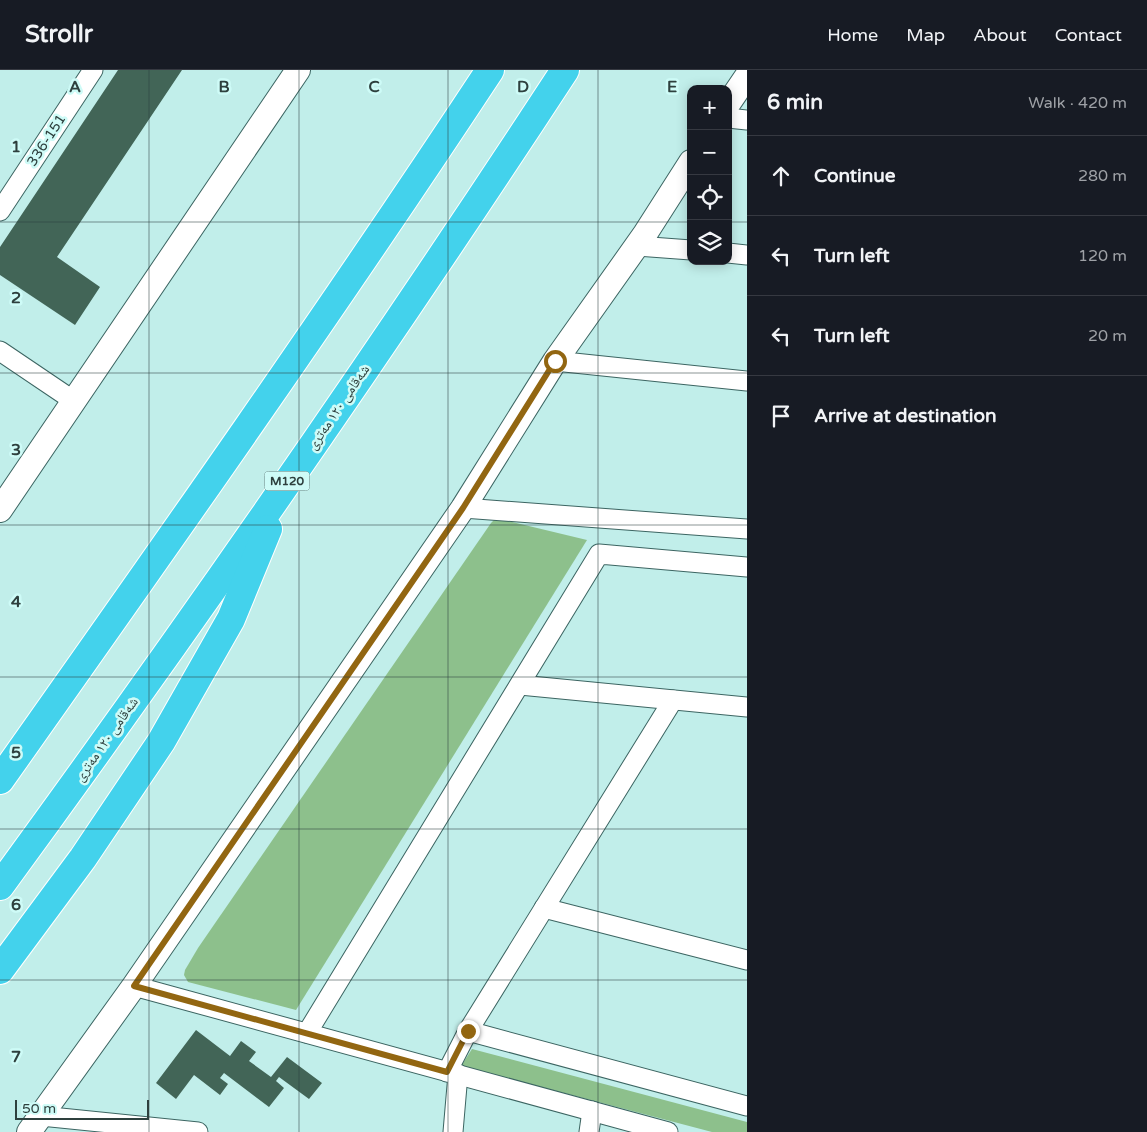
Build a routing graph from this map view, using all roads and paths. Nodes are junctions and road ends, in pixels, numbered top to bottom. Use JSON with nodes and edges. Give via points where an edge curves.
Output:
{"nodes":[{"id":1,"x":298,"y":70,"type":"edge"},
{"id":2,"x":490,"y":70,"type":"edge"},
{"id":3,"x":565,"y":70,"type":"edge"},
{"id":4,"x":90,"y":71,"type":"edge"},
{"id":5,"x":747,"y":76,"type":"edge"},
{"id":6,"x":732,"y":98,"type":"edge"},
{"id":7,"x":732,"y":118,"type":"edge"},
{"id":8,"x":747,"y":120,"type":"edge"},
{"id":9,"x":687,"y":168,"type":"edge"},
{"id":10,"x":6,"y":186,"type":"edge"},
{"id":11,"x":0,"y":211,"type":"edge"},
{"id":12,"x":637,"y":246,"type":"junction"},
{"id":13,"x":687,"y":250,"type":"edge"},
{"id":14,"x":732,"y":254,"type":"edge"},
{"id":15,"x":747,"y":255,"type":"edge"},
{"id":16,"x":317,"y":328,"type":"junction"},
{"id":17,"x":0,"y":351,"type":"edge"},
{"id":18,"x":555,"y":361,"type":"junction"},
{"id":19,"x":747,"y":381,"type":"edge"},
{"id":20,"x":74,"y":401,"type":"junction"},
{"id":21,"x":287,"y":482,"type":"junction"},
{"id":22,"x":463,"y":508,"type":"junction"},
{"id":23,"x":0,"y":510,"type":"edge"},
{"id":24,"x":747,"y":529,"type":"edge"},
{"id":25,"x":747,"y":567,"type":"edge"},
{"id":26,"x":520,"y":685,"type":"junction"},
{"id":27,"x":673,"y":700,"type":"junction"},
{"id":28,"x":747,"y":707,"type":"edge"},
{"id":29,"x":0,"y":752,"type":"edge"},
{"id":30,"x":0,"y":780,"type":"edge"},
{"id":31,"x":0,"y":886,"type":"edge"},
{"id":32,"x":544,"y":908,"type":"junction"},
{"id":33,"x":747,"y":960,"type":"edge"},
{"id":34,"x":0,"y":970,"type":"edge"},
{"id":35,"x":134,"y":986,"type":"junction"},
{"id":36,"x":468,"y":1031,"type":"junction"},
{"id":37,"x":307,"y":1033,"type":"junction"},
{"id":38,"x":453,"y":1073,"type":"junction"},
{"id":39,"x":747,"y":1106,"type":"edge"},
{"id":40,"x":592,"y":1111,"type":"junction"},
{"id":41,"x":35,"y":1124,"type":"edge"},
{"id":42,"x":198,"y":1132,"type":"edge"},
{"id":43,"x":454,"y":1132,"type":"edge"},
{"id":44,"x":589,"y":1132,"type":"edge"},
{"id":45,"x":668,"y":1132,"type":"edge"}],
"edges":[{"from":1,"to":20,"type":"street"},
{"from":2,"to":16,"type":"highway"},
{"from":3,"to":21,"type":"highway","name":"شەقامی ١٢٠ مەتری","number":"M120"},
{"from":4,"to":10,"type":"street","name":"336-151"},
{"from":5,"to":6,"type":"street"},
{"from":7,"to":8,"type":"street"},
{"from":9,"to":12,"type":"street"},
{"from":10,"to":11,"type":"street","name":"336-151"},
{"from":12,"to":13,"type":"street"},
{"from":12,"to":18,"type":"street"},
{"from":14,"to":15,"type":"street"},
{"from":16,"to":29,"type":"highway","via":[[193,504],[68,670]]},
{"from":16,"to":30,"type":"highway"},
{"from":17,"to":20,"type":"street"},
{"from":18,"to":19,"type":"street"},
{"from":18,"to":22,"type":"street"},
{"from":20,"to":23,"type":"street"},
{"from":21,"to":31,"type":"highway","name":"شەقامی ١٢٠ مەتری","number":"M120"},
{"from":21,"to":34,"type":"highway","via":[[231,619],[161,742],[83,858]]},
{"from":22,"to":24,"type":"street"},
{"from":22,"to":35,"type":"street"},
{"from":25,"to":26,"type":"street","via":[[599,554]]},
{"from":26,"to":27,"type":"street"},
{"from":26,"to":37,"type":"street"},
{"from":27,"to":28,"type":"street"},
{"from":27,"to":32,"type":"street"},
{"from":32,"to":33,"type":"street"},
{"from":32,"to":36,"type":"street"},
{"from":35,"to":37,"type":"street"},
{"from":35,"to":41,"type":"street"},
{"from":36,"to":38,"type":"street"},
{"from":36,"to":39,"type":"street"},
{"from":37,"to":38,"type":"street"},
{"from":38,"to":40,"type":"street"},
{"from":38,"to":43,"type":"street"},
{"from":40,"to":44,"type":"street"},
{"from":40,"to":45,"type":"street"},
{"from":41,"to":42,"type":"street"}]}
